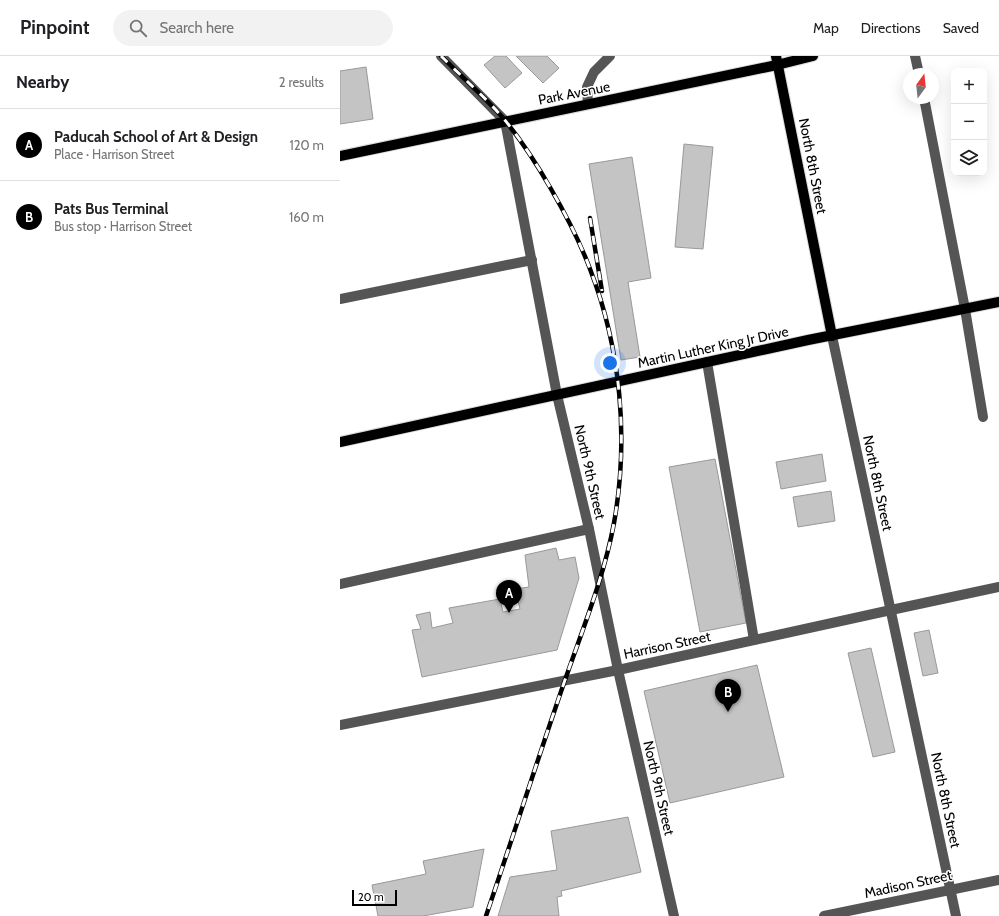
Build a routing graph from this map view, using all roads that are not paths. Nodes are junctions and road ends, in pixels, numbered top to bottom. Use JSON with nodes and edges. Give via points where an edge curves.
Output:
{"nodes":[{"id":1,"x":441,"y":56,"type":"edge"},
{"id":2,"x":610,"y":56,"type":"edge"},
{"id":3,"x":813,"y":56,"type":"edge"},
{"id":4,"x":915,"y":56,"type":"edge"},
{"id":5,"x":777,"y":60,"type":"edge"},
{"id":6,"x":918,"y":68,"type":"edge"},
{"id":7,"x":588,"y":104,"type":"junction"},
{"id":8,"x":925,"y":104,"type":"edge"},
{"id":9,"x":505,"y":120,"type":"junction"},
{"id":10,"x":340,"y":156,"type":"edge"},
{"id":11,"x":532,"y":260,"type":"junction"},
{"id":12,"x":340,"y":299,"type":"edge"},
{"id":13,"x":999,"y":302,"type":"edge"},
{"id":14,"x":964,"y":309,"type":"junction"},
{"id":15,"x":832,"y":336,"type":"junction"},
{"id":16,"x":707,"y":362,"type":"junction"},
{"id":17,"x":557,"y":395,"type":"junction"},
{"id":18,"x":983,"y":417,"type":"dead end"},
{"id":19,"x":340,"y":442,"type":"edge"},
{"id":20,"x":589,"y":529,"type":"junction"},
{"id":21,"x":340,"y":584,"type":"edge"},
{"id":22,"x":999,"y":587,"type":"edge"},
{"id":23,"x":891,"y":610,"type":"junction"},
{"id":24,"x":754,"y":640,"type":"junction"},
{"id":25,"x":618,"y":670,"type":"junction"},
{"id":26,"x":340,"y":725,"type":"edge"},
{"id":27,"x":999,"y":880,"type":"edge"},
{"id":28,"x":950,"y":890,"type":"junction"},
{"id":29,"x":674,"y":916,"type":"edge"},
{"id":30,"x":824,"y":916,"type":"edge"},
{"id":31,"x":956,"y":916,"type":"edge"}],
"edges":[{"from":1,"to":9,"type":"street"},
{"from":2,"to":7,"type":"street","via":[[594,72],[587,87]]},
{"from":3,"to":5,"type":"main road","name":"Park Avenue"},
{"from":4,"to":6,"type":"street"},
{"from":5,"to":7,"type":"main road","name":"Park Avenue"},
{"from":5,"to":15,"type":"main road","name":"North 8th Street"},
{"from":7,"to":9,"type":"main road","name":"Park Avenue"},
{"from":8,"to":14,"type":"street"},
{"from":9,"to":10,"type":"main road","name":"Park Avenue"},
{"from":9,"to":11,"type":"street","name":"North 9th Street"},
{"from":11,"to":12,"type":"street"},
{"from":11,"to":17,"type":"street","name":"North 9th Street"},
{"from":13,"to":14,"type":"main road","name":"Martin Luther King Jr Drive"},
{"from":14,"to":15,"type":"main road","name":"Martin Luther King Jr Drive"},
{"from":14,"to":18,"type":"street"},
{"from":15,"to":16,"type":"main road","name":"Martin Luther King Jr Drive"},
{"from":15,"to":23,"type":"street","name":"North 8th Street"},
{"from":16,"to":17,"type":"main road","name":"Martin Luther King Jr Drive"},
{"from":16,"to":24,"type":"street"},
{"from":17,"to":19,"type":"main road","name":"Martin Luther King Jr Drive"},
{"from":17,"to":20,"type":"street","name":"North 9th Street"},
{"from":20,"to":21,"type":"street"},
{"from":20,"to":25,"type":"street","name":"North 9th Street"},
{"from":22,"to":23,"type":"street","name":"Harrison Street"},
{"from":23,"to":24,"type":"street","name":"Harrison Street"},
{"from":23,"to":28,"type":"street","name":"North 8th Street"},
{"from":24,"to":25,"type":"street","name":"Harrison Street"},
{"from":25,"to":26,"type":"street","name":"Harrison Street"},
{"from":25,"to":29,"type":"street","name":"North 9th Street"},
{"from":27,"to":28,"type":"street","name":"Madison Street"},
{"from":28,"to":30,"type":"street","name":"Madison Street"},
{"from":28,"to":31,"type":"street","name":"North 8th Street"}]}
